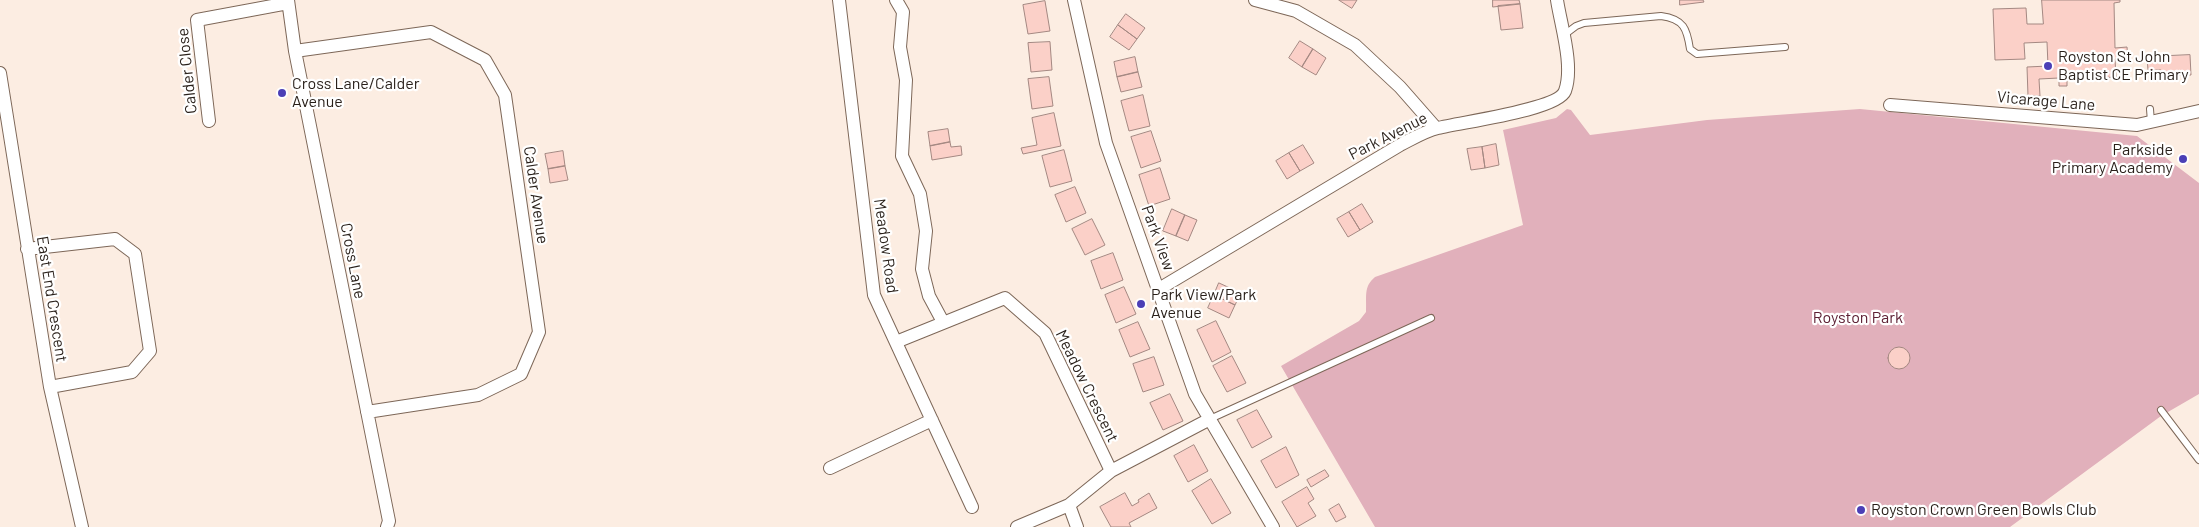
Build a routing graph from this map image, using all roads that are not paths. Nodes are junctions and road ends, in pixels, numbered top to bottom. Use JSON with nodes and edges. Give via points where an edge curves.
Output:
{"nodes":[{"id":1,"x":839,"y":0,"type":"edge"},
{"id":2,"x":896,"y":0,"type":"edge"},
{"id":3,"x":1074,"y":0,"type":"edge"},
{"id":4,"x":1255,"y":0,"type":"edge"},
{"id":5,"x":1557,"y":0,"type":"edge"},
{"id":6,"x":288,"y":1,"type":"edge"},
{"id":7,"x":1563,"y":36,"type":"junction"},
{"id":8,"x":1785,"y":47,"type":"dead end"},
{"id":9,"x":295,"y":51,"type":"junction"},
{"id":10,"x":0,"y":74,"type":"edge"},
{"id":11,"x":1890,"y":105,"type":"dead end"},
{"id":12,"x":2199,"y":110,"type":"edge"},
{"id":13,"x":209,"y":121,"type":"dead end"},
{"id":14,"x":1436,"y":128,"type":"junction"},
{"id":15,"x":27,"y":249,"type":"junction"},
{"id":16,"x":1159,"y":289,"type":"junction"},
{"id":17,"x":1431,"y":318,"type":"dead end"},
{"id":18,"x":943,"y":322,"type":"junction"},
{"id":19,"x":896,"y":342,"type":"junction"},
{"id":20,"x":50,"y":387,"type":"junction"},
{"id":21,"x":2161,"y":410,"type":"dead end"},
{"id":22,"x":367,"y":412,"type":"junction"},
{"id":23,"x":1210,"y":419,"type":"junction"},
{"id":24,"x":932,"y":420,"type":"junction"},
{"id":25,"x":2199,"y":460,"type":"edge"},
{"id":26,"x":830,"y":468,"type":"dead end"},
{"id":27,"x":1111,"y":471,"type":"junction"},
{"id":28,"x":1069,"y":505,"type":"junction"},
{"id":29,"x":972,"y":507,"type":"dead end"},
{"id":30,"x":82,"y":527,"type":"edge"},
{"id":31,"x":387,"y":527,"type":"edge"},
{"id":32,"x":1017,"y":527,"type":"edge"},
{"id":33,"x":1077,"y":527,"type":"edge"},
{"id":34,"x":1273,"y":527,"type":"edge"}],
"edges":[{"from":1,"to":19,"type":"street","name":"Meadow Road","via":[[874,295]]},
{"from":2,"to":18,"type":"street","via":[[903,12],[900,47],[906,80],[902,156],[920,194],[926,231],[922,269],[929,296]]},
{"from":3,"to":16,"type":"street","name":"Park View","via":[[1106,143]]},
{"from":4,"to":14,"type":"street","via":[[1296,11],[1355,46],[1400,87]]},
{"from":5,"to":7,"type":"street","name":"Park Avenue"},
{"from":6,"to":9,"type":"street","name":"Cross Lane"},
{"from":6,"to":13,"type":"street","name":"Calder Close","via":[[197,20]]},
{"from":7,"to":8,"type":"lane","via":[[1584,23],[1661,16],[1672,17],[1681,23],[1690,49],[1697,54]]},
{"from":7,"to":14,"type":"street","name":"Park Avenue","via":[[1569,74],[1564,93],[1554,102]]},
{"from":9,"to":22,"type":"street","name":"Cross Lane"},
{"from":9,"to":22,"type":"street","name":"Calder Avenue","via":[[431,32],[485,60],[505,96],[539,332],[521,374],[478,395]]},
{"from":10,"to":15,"type":"street","name":"East End Crescent"},
{"from":11,"to":12,"type":"street","name":"Vicarage Lane","via":[[2137,125],[2150,115]]},
{"from":14,"to":16,"type":"street","name":"Park Avenue","via":[[1400,145]]},
{"from":15,"to":20,"type":"street","name":"East End Crescent"},
{"from":15,"to":20,"type":"street","via":[[115,239],[135,254],[150,351],[132,372]]},
{"from":16,"to":23,"type":"street","name":"Park View","via":[[1195,394]]},
{"from":17,"to":23,"type":"lane"},
{"from":18,"to":19,"type":"street","name":"Meadow Crescent"},
{"from":18,"to":27,"type":"street","name":"Meadow Crescent","via":[[1005,298],[1045,334]]},
{"from":19,"to":24,"type":"street","name":"Meadow Road"},
{"from":20,"to":30,"type":"street","name":"East End Crescent"},
{"from":21,"to":25,"type":"lane"},
{"from":22,"to":31,"type":"street","name":"Cross Lane","via":[[389,521]]},
{"from":23,"to":27,"type":"street"},
{"from":23,"to":34,"type":"street","name":"Park View"},
{"from":24,"to":26,"type":"street"},
{"from":24,"to":29,"type":"street","name":"Meadow Road"},
{"from":27,"to":28,"type":"street"},
{"from":28,"to":32,"type":"street"},
{"from":28,"to":33,"type":"street"}]}
